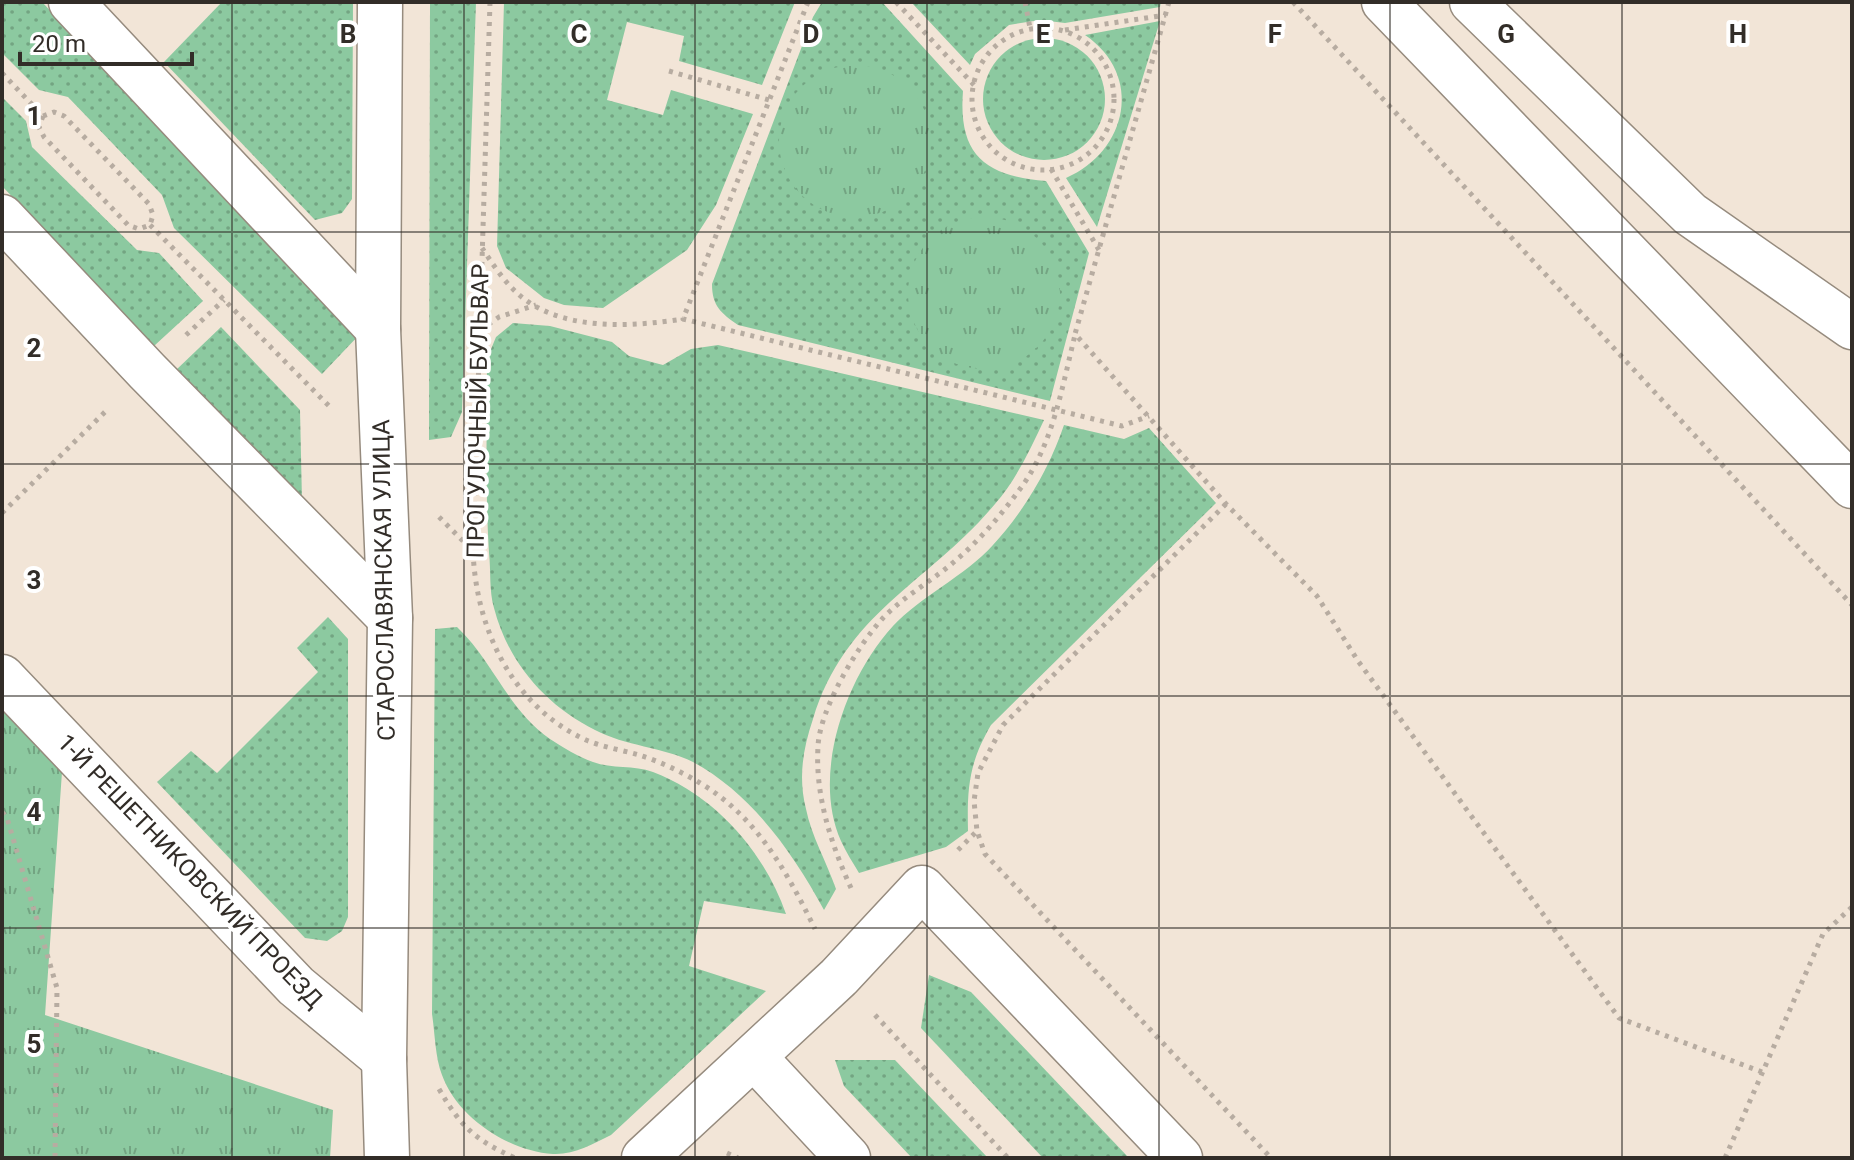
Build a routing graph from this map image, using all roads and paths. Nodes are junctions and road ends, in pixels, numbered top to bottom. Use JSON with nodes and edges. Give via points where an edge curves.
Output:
{"nodes":[{"id":1,"x":71,"y":2,"type":"edge"},
{"id":2,"x":380,"y":2,"type":"edge"},
{"id":3,"x":490,"y":2,"type":"edge"},
{"id":4,"x":808,"y":2,"type":"edge"},
{"id":5,"x":896,"y":2,"type":"edge"},
{"id":6,"x":1025,"y":2,"type":"edge"},
{"id":7,"x":1169,"y":2,"type":"edge"},
{"id":8,"x":1293,"y":2,"type":"edge"},
{"id":9,"x":1384,"y":2,"type":"edge"},
{"id":10,"x":1472,"y":2,"type":"edge"},
{"id":11,"x":1166,"y":15,"type":"junction"},
{"id":12,"x":1030,"y":28,"type":"junction"},
{"id":13,"x":1064,"y":31,"type":"junction"},
{"id":14,"x":669,"y":71,"type":"dead end"},
{"id":15,"x":2,"y":73,"type":"edge"},
{"id":16,"x":974,"y":85,"type":"junction"},
{"id":17,"x":769,"y":100,"type":"junction"},
{"id":18,"x":43,"y":116,"type":"junction"},
{"id":19,"x":1051,"y":169,"type":"junction"},
{"id":20,"x":2,"y":217,"type":"edge"},
{"id":21,"x":150,"y":225,"type":"junction"},
{"id":22,"x":482,"y":248,"type":"junction"},
{"id":23,"x":1099,"y":250,"type":"junction"},
{"id":24,"x":537,"y":305,"type":"junction"},
{"id":25,"x":683,"y":319,"type":"junction"},
{"id":26,"x":1852,"y":327,"type":"edge"},
{"id":27,"x":378,"y":329,"type":"junction"},
{"id":28,"x":480,"y":330,"type":"junction"},
{"id":29,"x":1075,"y":334,"type":"junction"},
{"id":30,"x":1057,"y":410,"type":"junction"},
{"id":31,"x":1149,"y":416,"type":"junction"},
{"id":32,"x":381,"y":459,"type":"junction"},
{"id":33,"x":1852,"y":486,"type":"edge"},
{"id":34,"x":1226,"y":504,"type":"junction"},
{"id":35,"x":434,"y":512,"type":"dead end"},
{"id":36,"x":473,"y":551,"type":"junction"},
{"id":37,"x":1852,"y":605,"type":"edge"},
{"id":38,"x":390,"y":618,"type":"junction"},
{"id":39,"x":2,"y":677,"type":"edge"},
{"id":40,"x":2,"y":812,"type":"edge"},
{"id":41,"x":854,"y":892,"type":"dead end"},
{"id":42,"x":1852,"y":907,"type":"edge"},
{"id":43,"x":839,"y":977,"type":"junction"},
{"id":44,"x":754,"y":1057,"type":"junction"},
{"id":45,"x":384,"y":1059,"type":"junction"},
{"id":46,"x":1762,"y":1072,"type":"junction"},
{"id":47,"x":55,"y":1158,"type":"edge"},
{"id":48,"x":387,"y":1158,"type":"edge"},
{"id":49,"x":644,"y":1158,"type":"edge"},
{"id":50,"x":848,"y":1158,"type":"edge"},
{"id":51,"x":1008,"y":1158,"type":"edge"},
{"id":52,"x":1180,"y":1158,"type":"edge"},
{"id":53,"x":1271,"y":1158,"type":"edge"},
{"id":54,"x":1725,"y":1158,"type":"edge"}],
"edges":[{"from":1,"to":27,"type":"street"},
{"from":2,"to":27,"type":"street","name":"СТАРОСЛАВЯНСКАЯ УЛИЦА"},
{"from":3,"to":22,"type":"path","name":"ПРОГУЛОЧНЫЙ БУЛЬВАР"},
{"from":4,"to":17,"type":"path"},
{"from":5,"to":16,"type":"path"},
{"from":6,"to":12,"type":"path"},
{"from":7,"to":11,"type":"path"},
{"from":8,"to":37,"type":"path"},
{"from":9,"to":33,"type":"street"},
{"from":10,"to":26,"type":"street","via":[[1690,214]]},
{"from":11,"to":13,"type":"path"},
{"from":11,"to":23,"type":"path"},
{"from":12,"to":13,"type":"path"},
{"from":12,"to":16,"type":"path","via":[[989,52]]},
{"from":13,"to":19,"type":"path","via":[[1096,50],[1110,71],[1113,119],[1086,156]]},
{"from":14,"to":17,"type":"path"},
{"from":15,"to":18,"type":"path"},
{"from":16,"to":19,"type":"path","via":[[974,120],[985,140],[1021,167]]},
{"from":17,"to":25,"type":"path"},
{"from":18,"to":21,"type":"path","via":[[64,116],[149,204]]},
{"from":18,"to":21,"type":"path","via":[[39,127],[44,137],[128,225]]},
{"from":19,"to":23,"type":"path"},
{"from":20,"to":38,"type":"street"},
{"from":21,"to":32,"type":"path"},
{"from":22,"to":24,"type":"path","via":[[517,294]]},
{"from":22,"to":28,"type":"path","name":"ПРОГУЛОЧНЫЙ БУЛЬВАР"},
{"from":23,"to":29,"type":"path"},
{"from":24,"to":25,"type":"path","via":[[552,314],[595,323],[638,326]]},
{"from":24,"to":28,"type":"path","via":[[507,313]]},
{"from":25,"to":30,"type":"path"},
{"from":27,"to":32,"type":"street","name":"СТАРОСЛАВЯНСКАЯ УЛИЦА"},
{"from":28,"to":36,"type":"path","name":"ПРОГУЛОЧНЫЙ БУЛЬВАР"},
{"from":29,"to":30,"type":"path"},
{"from":29,"to":31,"type":"path"},
{"from":30,"to":31,"type":"path","via":[[1122,426]]},
{"from":30,"to":41,"type":"path","via":[[1022,487],[955,561],[884,617],[855,654],[835,692],[817,744],[821,793],[833,848]]},
{"from":31,"to":34,"type":"path"},
{"from":32,"to":38,"type":"street","name":"СТАРОСЛАВЯНСКАЯ УЛИЦА"},
{"from":34,"to":46,"type":"path","via":[[1317,596],[1358,661],[1619,1018]]},
{"from":34,"to":53,"type":"path","via":[[1003,725],[978,773],[974,801],[985,854]]},
{"from":35,"to":36,"type":"path"},
{"from":36,"to":43,"type":"path","name":"ПРОГУЛОЧНЫЙ БУЛЬВАР","via":[[483,625],[513,681],[585,740],[643,757],[701,784],[748,823],[781,861]]},
{"from":38,"to":45,"type":"street","name":"СТАРОСЛАВЯНСКАЯ УЛИЦА"},
{"from":39,"to":45,"type":"street","name":"1-Й РЕШЕТНИКОВСКИЙ ПРОЕЗД","via":[[296,986]]},
{"from":40,"to":47,"type":"path","via":[[57,988]]},
{"from":42,"to":46,"type":"path","via":[[1823,934]]},
{"from":43,"to":44,"type":"street"},
{"from":43,"to":51,"type":"path","name":"ПРОГУЛОЧНЫЙ БУЛЬВАР"},
{"from":43,"to":52,"type":"street","via":[[922,888]]},
{"from":44,"to":49,"type":"street"},
{"from":44,"to":50,"type":"street"},
{"from":45,"to":48,"type":"street","name":"СТАРОСЛАВЯНСКАЯ УЛИЦА"},
{"from":46,"to":54,"type":"path"}]}
